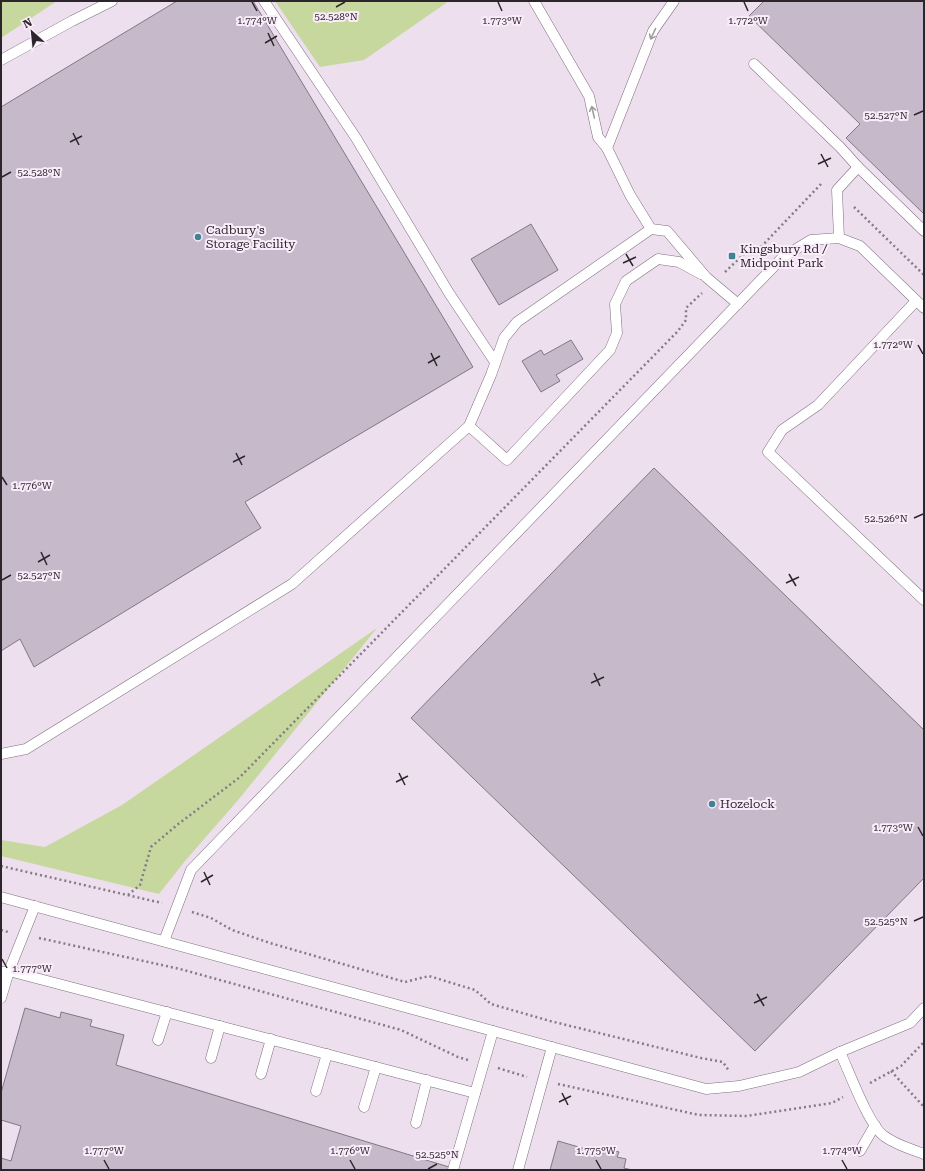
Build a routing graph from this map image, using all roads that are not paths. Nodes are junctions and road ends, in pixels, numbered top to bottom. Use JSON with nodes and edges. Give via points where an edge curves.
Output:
{"nodes":[{"id":1,"x":112,"y":1,"type":"edge"},
{"id":2,"x":264,"y":1,"type":"edge"},
{"id":3,"x":534,"y":1,"type":"edge"},
{"id":4,"x":674,"y":1,"type":"edge"},
{"id":5,"x":1,"y":60,"type":"edge"},
{"id":6,"x":754,"y":64,"type":"dead end"},
{"id":7,"x":607,"y":148,"type":"junction"},
{"id":8,"x":858,"y":167,"type":"junction"},
{"id":9,"x":651,"y":229,"type":"junction"},
{"id":10,"x":924,"y":231,"type":"edge"},
{"id":11,"x":839,"y":238,"type":"junction"},
{"id":12,"x":710,"y":280,"type":"junction"},
{"id":13,"x":916,"y":301,"type":"junction"},
{"id":14,"x":738,"y":304,"type":"junction"},
{"id":15,"x":924,"y":308,"type":"edge"},
{"id":16,"x":495,"y":362,"type":"junction"},
{"id":17,"x":469,"y":426,"type":"junction"},
{"id":18,"x":924,"y":600,"type":"edge"},
{"id":19,"x":1,"y":754,"type":"edge"},
{"id":20,"x":1,"y":897,"type":"edge"},
{"id":21,"x":35,"y":906,"type":"junction"},
{"id":22,"x":164,"y":941,"type":"junction"},
{"id":23,"x":5,"y":971,"type":"edge"},
{"id":24,"x":1,"y":998,"type":"edge"},
{"id":25,"x":924,"y":1008,"type":"edge"},
{"id":26,"x":167,"y":1012,"type":"junction"},
{"id":27,"x":220,"y":1026,"type":"junction"},
{"id":28,"x":493,"y":1031,"type":"junction"},
{"id":29,"x":270,"y":1039,"type":"junction"},
{"id":30,"x":158,"y":1040,"type":"dead end"},
{"id":31,"x":552,"y":1047,"type":"junction"},
{"id":32,"x":840,"y":1052,"type":"junction"},
{"id":33,"x":327,"y":1054,"type":"junction"},
{"id":34,"x":211,"y":1058,"type":"dead end"},
{"id":35,"x":376,"y":1067,"type":"junction"},
{"id":36,"x":261,"y":1074,"type":"dead end"},
{"id":37,"x":427,"y":1080,"type":"junction"},
{"id":38,"x":316,"y":1091,"type":"dead end"},
{"id":39,"x":475,"y":1093,"type":"junction"},
{"id":40,"x":364,"y":1107,"type":"dead end"},
{"id":41,"x":416,"y":1123,"type":"dead end"},
{"id":42,"x":875,"y":1125,"type":"junction"},
{"id":43,"x":860,"y":1151,"type":"dead end"},
{"id":44,"x":924,"y":1154,"type":"edge"},
{"id":45,"x":453,"y":1170,"type":"edge"},
{"id":46,"x":518,"y":1170,"type":"edge"}],
"edges":[{"from":1,"to":5,"type":"lane"},
{"from":2,"to":16,"type":"lane","via":[[356,138]]},
{"from":7,"to":3,"type":"lane","one_way":true,"via":[[598,136],[589,96]]},
{"from":4,"to":7,"type":"lane","one_way":true,"via":[[653,31]]},
{"from":6,"to":8,"type":"lane"},
{"from":7,"to":9,"type":"lane","via":[[630,195]]},
{"from":8,"to":10,"type":"lane"},
{"from":8,"to":11,"type":"lane","via":[[837,190]]},
{"from":9,"to":12,"type":"lane","via":[[667,231]]},
{"from":9,"to":16,"type":"lane","via":[[517,322],[504,338]]},
{"from":11,"to":13,"type":"lane","via":[[860,246]]},
{"from":11,"to":14,"type":"lane","via":[[811,240],[783,257]]},
{"from":12,"to":14,"type":"lane"},
{"from":12,"to":17,"type":"lane","via":[[679,262],[658,259],[626,281],[615,304],[617,333],[610,350],[507,460]]},
{"from":13,"to":15,"type":"lane"},
{"from":13,"to":18,"type":"lane","via":[[818,405],[782,430],[768,452]]},
{"from":14,"to":22,"type":"lane","via":[[191,870]]},
{"from":16,"to":17,"type":"lane"},
{"from":17,"to":19,"type":"lane","via":[[292,584],[26,749]]},
{"from":20,"to":21,"type":"lane"},
{"from":21,"to":22,"type":"lane"},
{"from":21,"to":23,"type":"lane"},
{"from":22,"to":28,"type":"lane"},
{"from":23,"to":24,"type":"lane"},
{"from":23,"to":26,"type":"lane"},
{"from":25,"to":32,"type":"lane","via":[[910,1023]]},
{"from":26,"to":27,"type":"lane"},
{"from":26,"to":30,"type":"lane"},
{"from":27,"to":29,"type":"lane"},
{"from":27,"to":34,"type":"lane"},
{"from":28,"to":31,"type":"lane"},
{"from":28,"to":39,"type":"lane"},
{"from":29,"to":33,"type":"lane"},
{"from":29,"to":36,"type":"lane"},
{"from":31,"to":32,"type":"lane","via":[[706,1089],[739,1086],[799,1072]]},
{"from":31,"to":46,"type":"lane"},
{"from":32,"to":42,"type":"lane"},
{"from":33,"to":35,"type":"lane"},
{"from":33,"to":38,"type":"lane"},
{"from":35,"to":37,"type":"lane"},
{"from":35,"to":40,"type":"lane"},
{"from":37,"to":39,"type":"lane"},
{"from":37,"to":41,"type":"lane"},
{"from":39,"to":45,"type":"lane"},
{"from":42,"to":43,"type":"lane"},
{"from":42,"to":44,"type":"lane","via":[[883,1136]]}]}
